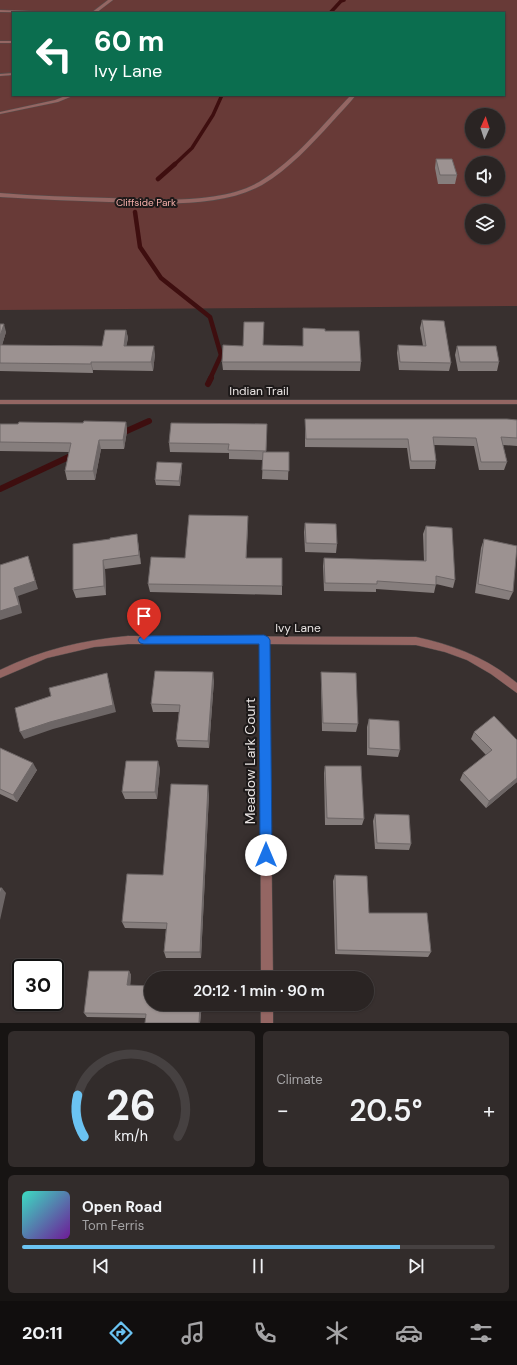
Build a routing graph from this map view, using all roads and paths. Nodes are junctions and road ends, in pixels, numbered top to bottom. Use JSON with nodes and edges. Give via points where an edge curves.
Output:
{"nodes":[{"id":1,"x":111,"y":0,"type":"edge"},
{"id":2,"x":0,"y":11,"type":"edge"},
{"id":3,"x":30,"y":12,"type":"edge"},
{"id":4,"x":94,"y":12,"type":"edge"},
{"id":5,"x":0,"y":42,"type":"edge"},
{"id":6,"x":12,"y":42,"type":"edge"},
{"id":7,"x":12,"y":74,"type":"edge"},
{"id":8,"x":0,"y":75,"type":"edge"},
{"id":9,"x":70,"y":96,"type":"edge"},
{"id":10,"x":353,"y":96,"type":"edge"},
{"id":11,"x":0,"y":113,"type":"edge"},
{"id":12,"x":0,"y":195,"type":"edge"},
{"id":13,"x":0,"y":402,"type":"edge"},
{"id":14,"x":517,"y":402,"type":"edge"},
{"id":15,"x":264,"y":640,"type":"junction"},
{"id":16,"x":0,"y":674,"type":"edge"},
{"id":17,"x":517,"y":689,"type":"edge"},
{"id":18,"x":267,"y":971,"type":"edge"},
{"id":19,"x":267,"y":1011,"type":"edge"},
{"id":20,"x":267,"y":1023,"type":"edge"}],
"edges":[{"from":1,"to":4,"type":"street"},
{"from":2,"to":3,"type":"street"},
{"from":5,"to":6,"type":"street"},
{"from":7,"to":8,"type":"street"},
{"from":9,"to":11,"type":"street"},
{"from":10,"to":12,"type":"street","via":[[288,164],[259,184],[235,194],[200,199],[150,201]]},
{"from":13,"to":14,"type":"street","name":"Indian Trail"},
{"from":15,"to":16,"type":"street","name":"Ivy Lane","via":[[97,642],[61,649]]},
{"from":15,"to":17,"type":"street","name":"Ivy Lane","via":[[416,641],[444,646],[493,669]]},
{"from":15,"to":18,"type":"street","name":"Meadow Lark Court"},
{"from":19,"to":20,"type":"street"}]}
